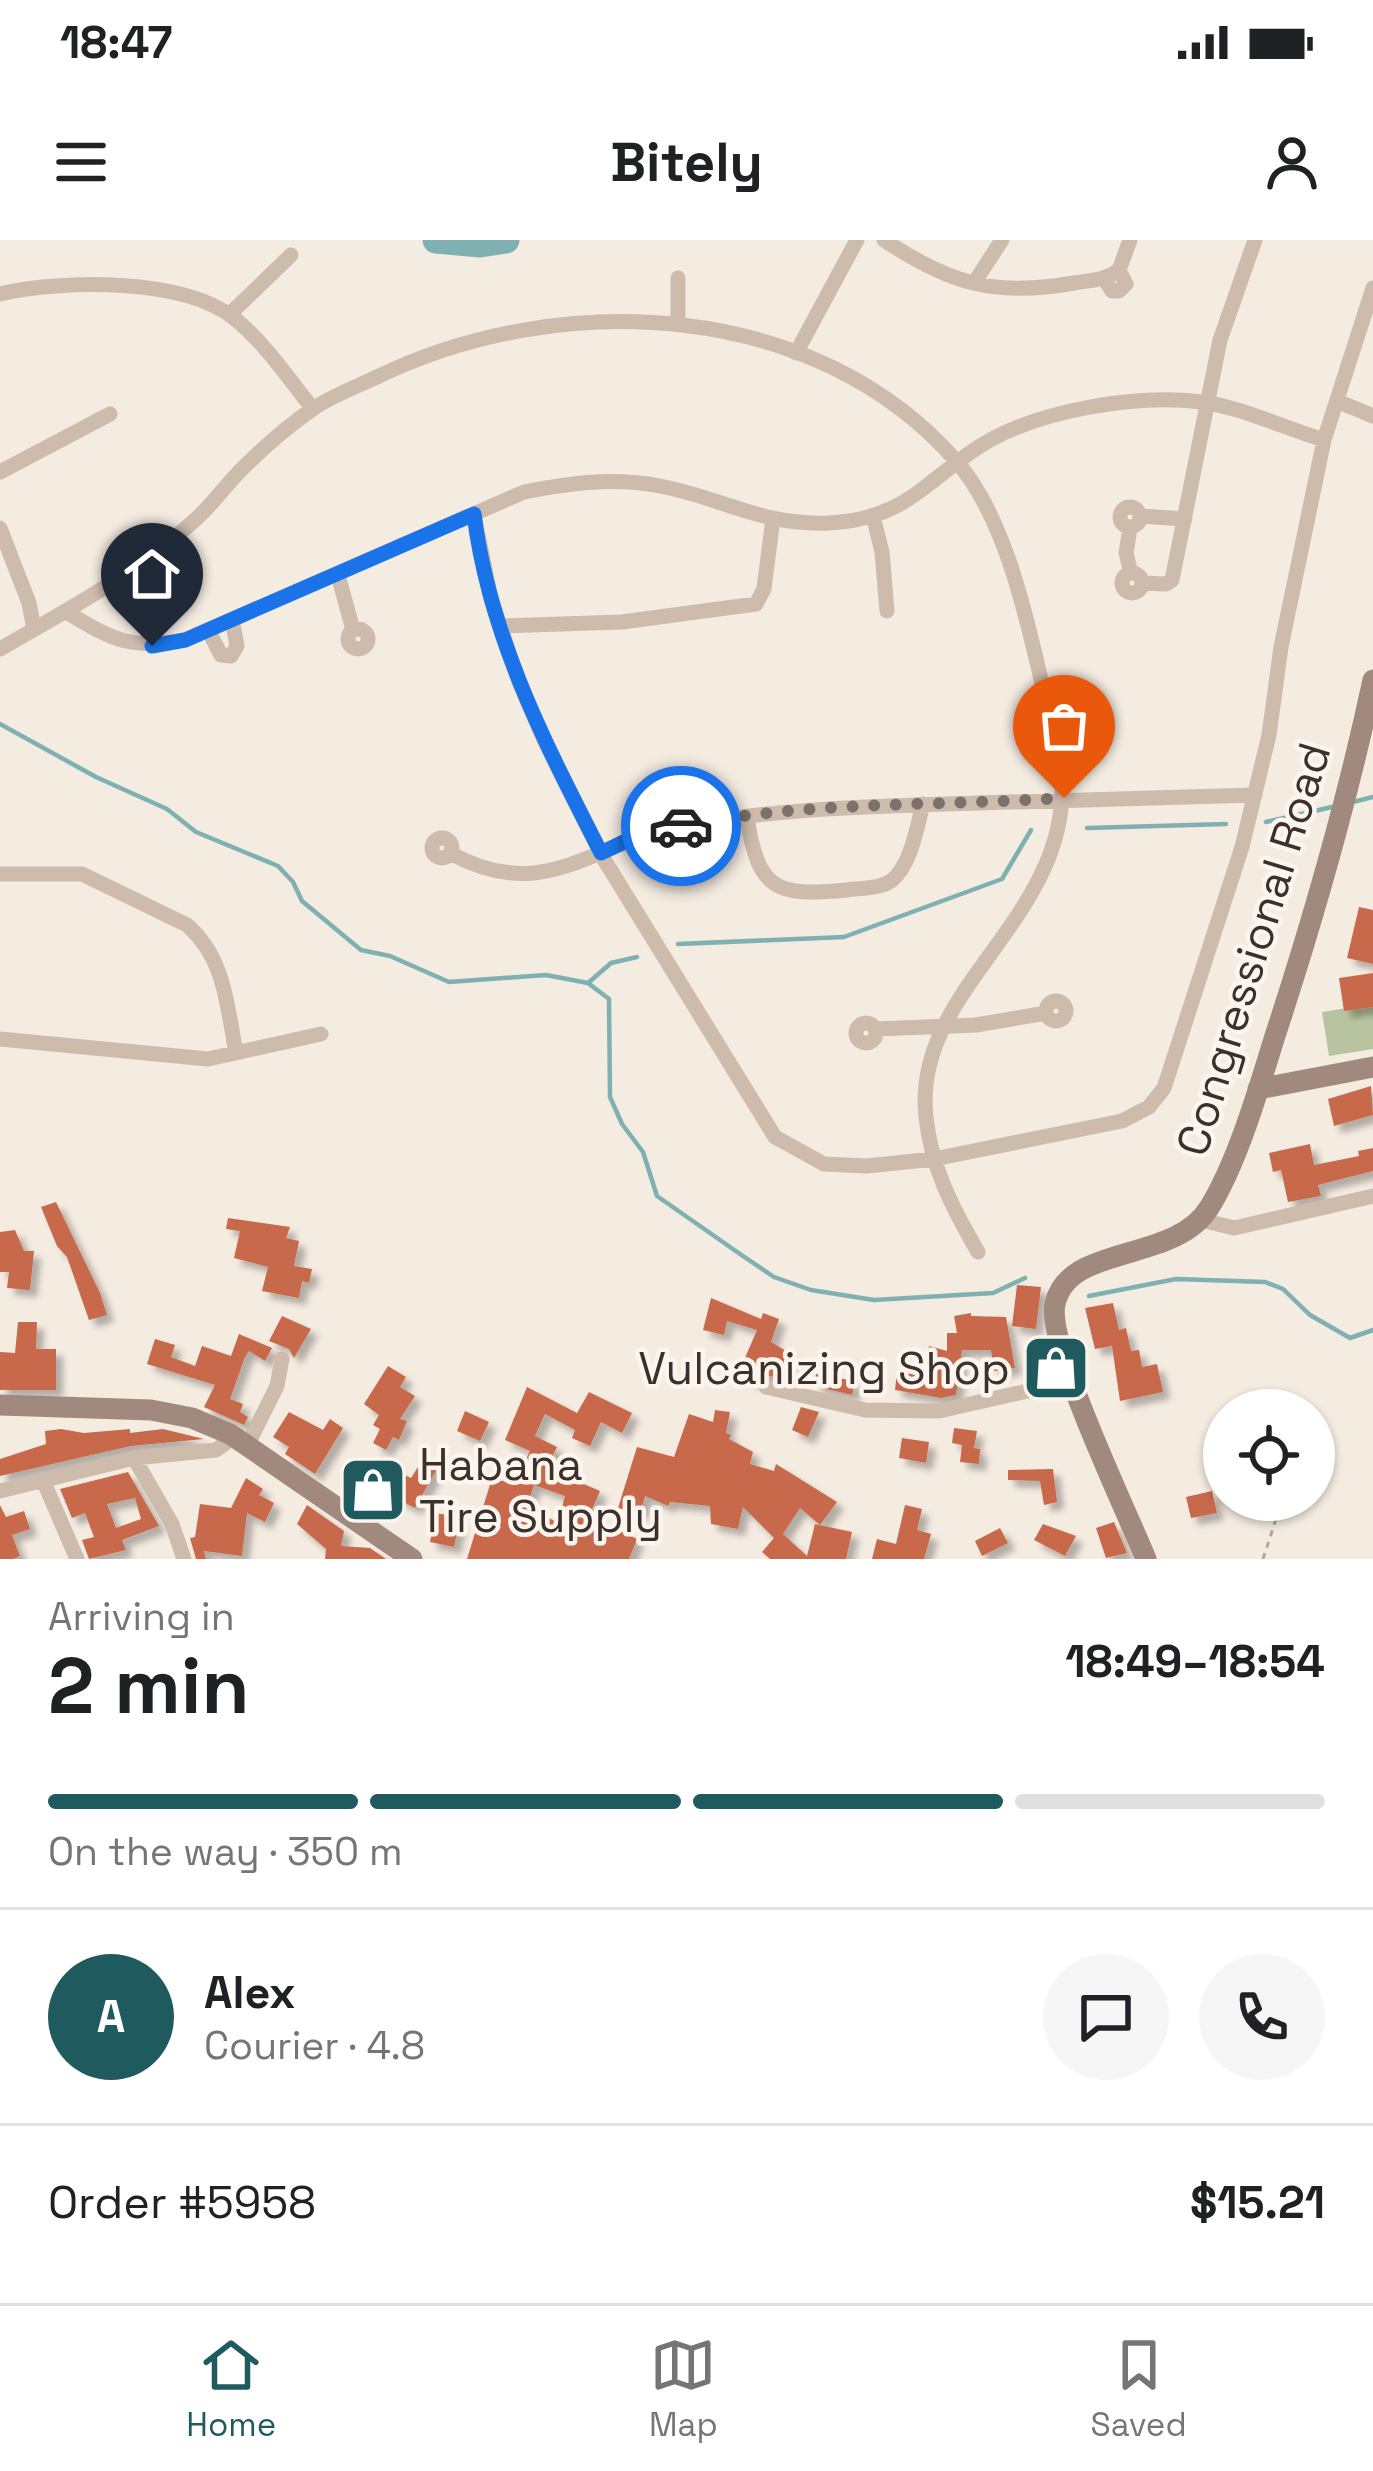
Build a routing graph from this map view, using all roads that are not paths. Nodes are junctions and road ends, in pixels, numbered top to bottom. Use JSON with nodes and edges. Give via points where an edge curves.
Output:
{"nodes":[{"id":1,"x":884,"y":240,"type":"edge"},
{"id":2,"x":1002,"y":240,"type":"edge"},
{"id":3,"x":1130,"y":240,"type":"edge"},
{"id":4,"x":1255,"y":240,"type":"edge"},
{"id":5,"x":852,"y":242,"type":"edge"},
{"id":6,"x":292,"y":255,"type":"dead end"},
{"id":7,"x":678,"y":278,"type":"dead end"},
{"id":8,"x":974,"y":284,"type":"junction"},
{"id":9,"x":1373,"y":288,"type":"edge"},
{"id":10,"x":0,"y":294,"type":"edge"},
{"id":11,"x":230,"y":314,"type":"junction"},
{"id":12,"x":678,"y":323,"type":"junction"},
{"id":13,"x":796,"y":353,"type":"junction"},
{"id":14,"x":1337,"y":401,"type":"junction"},
{"id":15,"x":1208,"y":404,"type":"junction"},
{"id":16,"x":313,"y":409,"type":"junction"},
{"id":17,"x":110,"y":414,"type":"dead end"},
{"id":18,"x":1373,"y":416,"type":"edge"},
{"id":19,"x":1324,"y":440,"type":"junction"},
{"id":20,"x":958,"y":463,"type":"junction"},
{"id":21,"x":0,"y":472,"type":"edge"},
{"id":22,"x":474,"y":514,"type":"junction"},
{"id":23,"x":873,"y":516,"type":"junction"},
{"id":24,"x":773,"y":518,"type":"junction"},
{"id":25,"x":1185,"y":519,"type":"junction"},
{"id":26,"x":0,"y":528,"type":"edge"},
{"id":27,"x":338,"y":575,"type":"junction"},
{"id":28,"x":887,"y":610,"type":"dead end"},
{"id":29,"x":68,"y":613,"type":"junction"},
{"id":30,"x":232,"y":620,"type":"junction"},
{"id":31,"x":500,"y":626,"type":"junction"},
{"id":32,"x":34,"y":629,"type":"junction"},
{"id":33,"x":208,"y":630,"type":"junction"},
{"id":34,"x":353,"y":630,"type":"dead end"},
{"id":35,"x":0,"y":649,"type":"edge"},
{"id":36,"x":1373,"y":680,"type":"edge"},
{"id":37,"x":1255,"y":795,"type":"junction"},
{"id":38,"x":1064,"y":798,"type":"junction"},
{"id":39,"x":923,"y":804,"type":"junction"},
{"id":40,"x":747,"y":817,"type":"junction"},
{"id":41,"x":601,"y":853,"type":"junction"},
{"id":42,"x":450,"y":854,"type":"dead end"},
{"id":43,"x":0,"y":874,"type":"edge"},
{"id":44,"x":1046,"y":1013,"type":"dead end"},
{"id":45,"x":944,"y":1025,"type":"junction"},
{"id":46,"x":875,"y":1029,"type":"dead end"},
{"id":47,"x":321,"y":1034,"type":"dead end"},
{"id":48,"x":0,"y":1039,"type":"edge"},
{"id":49,"x":236,"y":1053,"type":"junction"},
{"id":50,"x":1373,"y":1067,"type":"edge"},
{"id":51,"x":1258,"y":1090,"type":"junction"},
{"id":52,"x":934,"y":1159,"type":"junction"},
{"id":53,"x":1373,"y":1196,"type":"edge"},
{"id":54,"x":1201,"y":1220,"type":"junction"},
{"id":55,"x":978,"y":1252,"type":"dead end"},
{"id":56,"x":282,"y":1359,"type":"dead end"},
{"id":57,"x":1072,"y":1381,"type":"junction"},
{"id":58,"x":766,"y":1387,"type":"dead end"},
{"id":59,"x":0,"y":1406,"type":"edge"},
{"id":60,"x":239,"y":1440,"type":"junction"},
{"id":61,"x":134,"y":1459,"type":"junction"},
{"id":62,"x":43,"y":1480,"type":"junction"},
{"id":63,"x":0,"y":1491,"type":"edge"},
{"id":64,"x":77,"y":1559,"type":"edge"},
{"id":65,"x":184,"y":1559,"type":"edge"},
{"id":66,"x":412,"y":1559,"type":"edge"},
{"id":67,"x":1146,"y":1559,"type":"edge"}],
"edges":[{"from":1,"to":8,"type":"street"},
{"from":2,"to":8,"type":"street"},
{"from":3,"to":8,"type":"street","via":[[1112,275],[1018,291]]},
{"from":4,"to":15,"type":"street","via":[[1220,340]]},
{"from":5,"to":13,"type":"street"},
{"from":6,"to":11,"type":"street"},
{"from":7,"to":12,"type":"street"},
{"from":9,"to":14,"type":"street"},
{"from":10,"to":11,"type":"street","via":[[68,283],[134,285]]},
{"from":11,"to":16,"type":"street"},
{"from":12,"to":13,"type":"street"},
{"from":12,"to":16,"type":"street","via":[[612,320],[461,344]]},
{"from":13,"to":20,"type":"street","via":[[890,404]]},
{"from":14,"to":18,"type":"street"},
{"from":14,"to":19,"type":"street"},
{"from":15,"to":19,"type":"street"},
{"from":15,"to":20,"type":"street","via":[[1077,410],[983,444]]},
{"from":15,"to":25,"type":"street"},
{"from":16,"to":29,"type":"street","via":[[197,518]]},
{"from":17,"to":21,"type":"street"},
{"from":19,"to":37,"type":"street"},
{"from":20,"to":23,"type":"street","via":[[908,502]]},
{"from":20,"to":38,"type":"street","via":[[1003,535]]},
{"from":22,"to":24,"type":"street","via":[[524,493],[604,480],[662,486]]},
{"from":22,"to":27,"type":"street"},
{"from":22,"to":31,"type":"street"},
{"from":23,"to":24,"type":"street","via":[[830,523]]},
{"from":23,"to":28,"type":"street"},
{"from":24,"to":31,"type":"street","via":[[756,604],[622,622]]},
{"from":25,"to":25,"type":"street","via":[[1172,580],[1137,578],[1126,553],[1135,522]]},
{"from":26,"to":32,"type":"street"},
{"from":27,"to":30,"type":"street"},
{"from":27,"to":34,"type":"street"},
{"from":29,"to":32,"type":"street"},
{"from":29,"to":33,"type":"street","via":[[134,644]]},
{"from":30,"to":33,"type":"street"},
{"from":30,"to":33,"type":"street","via":[[231,656],[220,655]]},
{"from":31,"to":41,"type":"street","via":[[545,742]]},
{"from":32,"to":35,"type":"street"},
{"from":36,"to":51,"type":"main road","name":"Congressional Road","via":[[1337,835]]},
{"from":37,"to":38,"type":"street"},
{"from":37,"to":52,"type":"street","via":[[1178,1050],[1149,1107],[1122,1121]]},
{"from":38,"to":39,"type":"street"},
{"from":38,"to":45,"type":"street","via":[[1061,830],[1030,902]]},
{"from":39,"to":40,"type":"street"},
{"from":39,"to":40,"type":"street","via":[[891,881],[801,894],[784,892],[765,875]]},
{"from":40,"to":41,"type":"street","via":[[638,835]]},
{"from":41,"to":42,"type":"street","via":[[556,872],[521,873]]},
{"from":41,"to":52,"type":"street","via":[[775,1137],[824,1164]]},
{"from":43,"to":49,"type":"street","via":[[82,874],[187,926],[215,959]]},
{"from":44,"to":45,"type":"street"},
{"from":45,"to":46,"type":"street"},
{"from":45,"to":52,"type":"street","via":[[925,1113]]},
{"from":47,"to":49,"type":"street"},
{"from":48,"to":49,"type":"street","via":[[185,1059]]},
{"from":50,"to":51,"type":"main road"},
{"from":51,"to":54,"type":"main road","name":"Congressional Road"},
{"from":52,"to":55,"type":"street"},
{"from":53,"to":54,"type":"street","via":[[1234,1228]]},
{"from":54,"to":57,"type":"main road","name":"Congressional Road","via":[[1164,1244],[1090,1265],[1064,1282],[1054,1325]]},
{"from":56,"to":60,"type":"street","via":[[277,1386]]},
{"from":57,"to":58,"type":"street","via":[[939,1412],[831,1405]]},
{"from":57,"to":67,"type":"main road","name":"Congressional Road"},
{"from":59,"to":60,"type":"main road","via":[[151,1410]]},
{"from":60,"to":61,"type":"street"},
{"from":60,"to":66,"type":"main road"},
{"from":61,"to":62,"type":"street"},
{"from":61,"to":65,"type":"street"},
{"from":62,"to":63,"type":"street"},
{"from":62,"to":64,"type":"street"}]}
